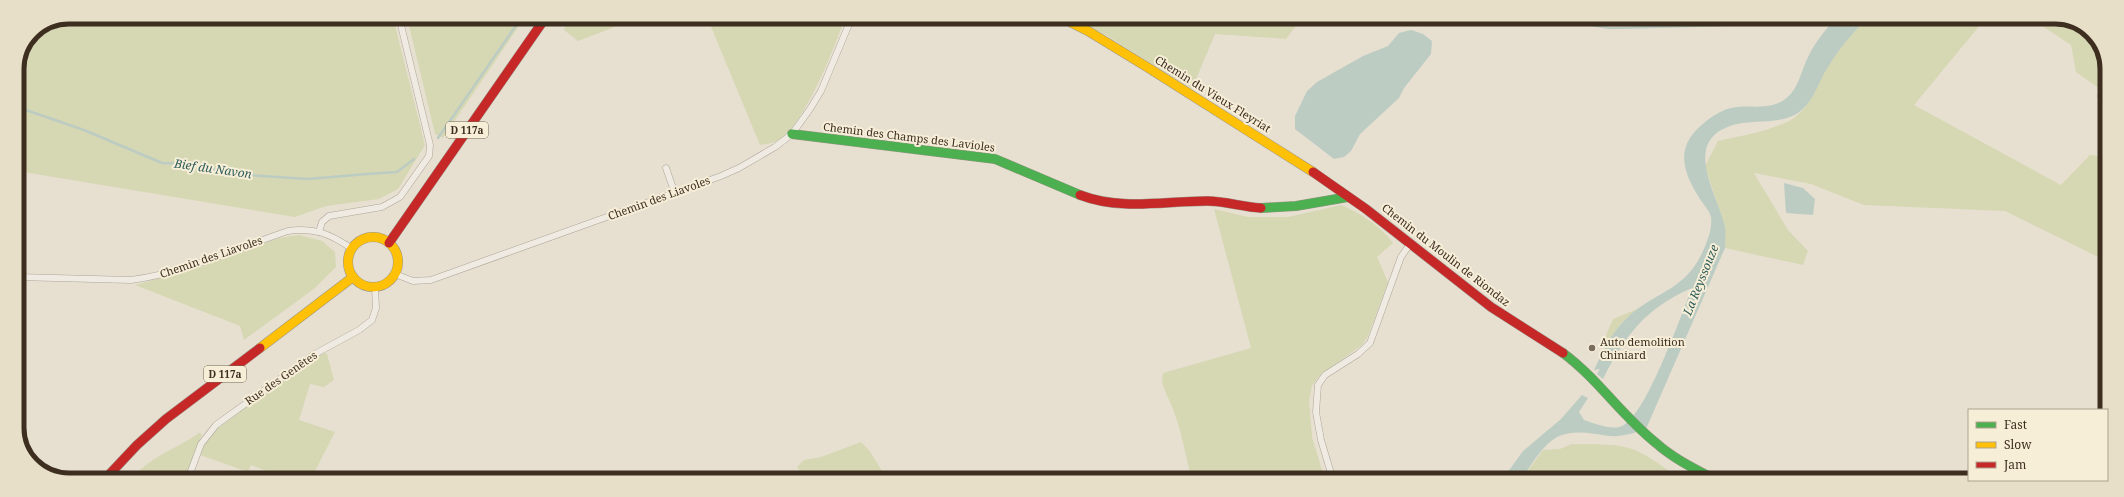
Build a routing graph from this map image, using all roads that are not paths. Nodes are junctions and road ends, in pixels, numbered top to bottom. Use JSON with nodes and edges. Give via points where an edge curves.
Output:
{"nodes":[{"id":1,"x":401,"y":24,"type":"edge"},
{"id":2,"x":541,"y":24,"type":"edge"},
{"id":3,"x":849,"y":24,"type":"edge"},
{"id":4,"x":1073,"y":24,"type":"edge"},
{"id":5,"x":792,"y":134,"type":"junction"},
{"id":6,"x":666,"y":168,"type":"dead end"},
{"id":7,"x":674,"y":191,"type":"junction"},
{"id":8,"x":1348,"y":197,"type":"junction"},
{"id":9,"x":319,"y":232,"type":"junction"},
{"id":10,"x":389,"y":243,"type":"junction"},
{"id":11,"x":1410,"y":244,"type":"junction"},
{"id":12,"x":352,"y":248,"type":"junction"},
{"id":13,"x":395,"y":274,"type":"junction"},
{"id":14,"x":24,"y":277,"type":"edge"},
{"id":15,"x":353,"y":278,"type":"junction"},
{"id":16,"x":375,"y":287,"type":"junction"},
{"id":17,"x":111,"y":473,"type":"edge"},
{"id":18,"x":190,"y":473,"type":"edge"},
{"id":19,"x":1331,"y":473,"type":"edge"},
{"id":20,"x":1702,"y":473,"type":"edge"}],
"edges":[{"from":1,"to":9,"type":"street","via":[[430,145],[429,156],[400,197],[382,207],[329,216],[322,222]]},
{"from":2,"to":10,"type":"street","number":"D 117a"},
{"from":3,"to":5,"type":"street","name":"Chemin des Liavoles","via":[[821,91]]},
{"from":4,"to":8,"type":"street","name":"Chemin du Vieux Fleyriat","via":[[1114,46]]},
{"from":5,"to":7,"type":"street","name":"Chemin des Liavoles","via":[[776,147],[740,168]]},
{"from":5,"to":8,"type":"street","name":"Chemin des Champs des Lavioles","via":[[994,159],[1016,165],[1095,200],[1123,205],[1207,201],[1262,208]]},
{"from":6,"to":7,"type":"street"},
{"from":7,"to":13,"type":"street","name":"Chemin des Liavoles","via":[[431,280],[413,281]]},
{"from":8,"to":11,"type":"street","name":"Chemin du Moulin de Riondaz"},
{"from":9,"to":12,"type":"street","name":"Chemin des Liavoles","via":[[332,236]]},
{"from":9,"to":14,"type":"street","name":"Chemin des Liavoles","via":[[288,232],[169,273],[147,278],[131,280]]},
{"from":10,"to":12,"type":"street","via":[[382,238],[365,238]]},
{"from":10,"to":13,"type":"street","via":[[397,258]]},
{"from":11,"to":19,"type":"street","via":[[1401,257],[1370,343],[1358,354],[1325,375],[1318,385],[1316,412]]},
{"from":11,"to":20,"type":"street","name":"Chemin du Moulin de Riondaz","via":[[1491,307],[1580,366],[1643,432],[1684,464]]},
{"from":12,"to":15,"type":"street","via":[[347,263]]},
{"from":13,"to":16,"type":"street","via":[[390,280]]},
{"from":15,"to":16,"type":"street","via":[[367,287]]},
{"from":15,"to":17,"type":"street","number":"D 117a","via":[[166,419]]},
{"from":16,"to":18,"type":"street","name":"Rue des Genêtes","via":[[376,308],[372,320],[359,330],[312,355],[216,425],[201,444]]}]}
